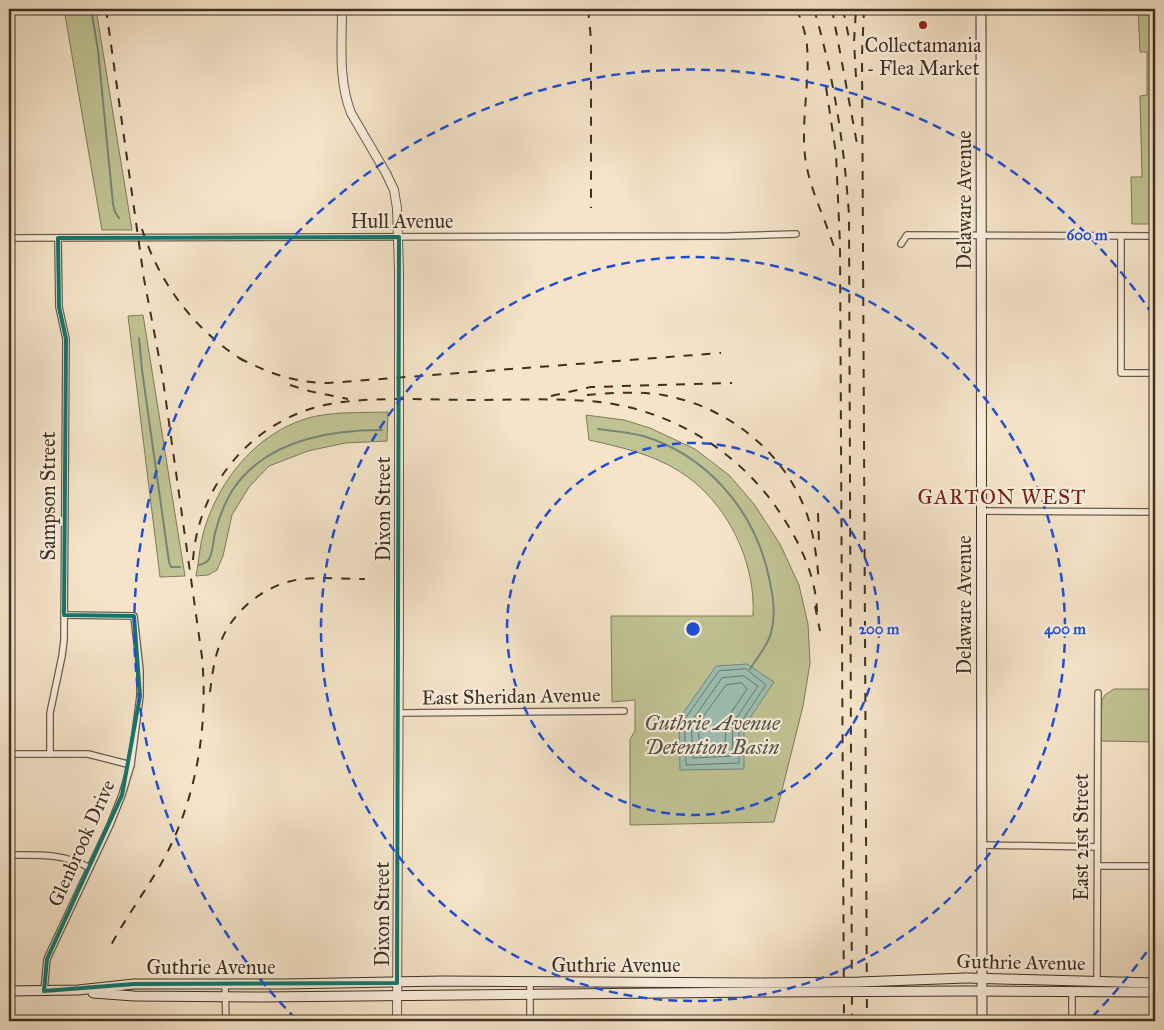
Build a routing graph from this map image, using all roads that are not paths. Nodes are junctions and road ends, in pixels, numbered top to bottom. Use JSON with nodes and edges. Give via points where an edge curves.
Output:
{"nodes":[{"id":1,"x":342,"y":9,"type":"edge"},
{"id":2,"x":981,"y":9,"type":"edge"},
{"id":3,"x":796,"y":234,"type":"dead end"},
{"id":4,"x":981,"y":236,"type":"junction"},
{"id":5,"x":1121,"y":236,"type":"junction"},
{"id":6,"x":1155,"y":236,"type":"edge"},
{"id":7,"x":398,"y":237,"type":"junction"},
{"id":8,"x":9,"y":238,"type":"edge"},
{"id":9,"x":58,"y":238,"type":"junction"},
{"id":10,"x":901,"y":244,"type":"dead end"},
{"id":11,"x":1155,"y":373,"type":"edge"},
{"id":12,"x":981,"y":511,"type":"junction"},
{"id":13,"x":1155,"y":512,"type":"edge"},
{"id":14,"x":64,"y":615,"type":"junction"},
{"id":15,"x":1098,"y":693,"type":"dead end"},
{"id":16,"x":624,"y":711,"type":"dead end"},
{"id":17,"x":399,"y":713,"type":"junction"},
{"id":18,"x":9,"y":754,"type":"edge"},
{"id":19,"x":50,"y":754,"type":"junction"},
{"id":20,"x":131,"y":765,"type":"junction"},
{"id":21,"x":982,"y":845,"type":"junction"},
{"id":22,"x":1098,"y":847,"type":"junction"},
{"id":23,"x":9,"y":855,"type":"edge"},
{"id":24,"x":1098,"y":866,"type":"junction"},
{"id":25,"x":1155,"y":866,"type":"edge"},
{"id":26,"x":90,"y":868,"type":"junction"},
{"id":27,"x":982,"y":978,"type":"junction"},
{"id":28,"x":1097,"y":981,"type":"junction"},
{"id":29,"x":530,"y":982,"type":"junction"},
{"id":30,"x":398,"y":983,"type":"junction"},
{"id":31,"x":1155,"y":983,"type":"edge"},
{"id":32,"x":225,"y":984,"type":"junction"},
{"id":33,"x":763,"y":988,"type":"junction"},
{"id":34,"x":78,"y":990,"type":"junction"},
{"id":35,"x":9,"y":991,"type":"edge"},
{"id":36,"x":44,"y":991,"type":"junction"},
{"id":37,"x":982,"y":991,"type":"junction"},
{"id":38,"x":1072,"y":992,"type":"junction"},
{"id":39,"x":1155,"y":992,"type":"edge"},
{"id":40,"x":530,"y":995,"type":"junction"},
{"id":41,"x":397,"y":996,"type":"junction"},
{"id":42,"x":226,"y":997,"type":"junction"},
{"id":43,"x":226,"y":1021,"type":"edge"},
{"id":44,"x":397,"y":1021,"type":"edge"},
{"id":45,"x":530,"y":1021,"type":"edge"},
{"id":46,"x":982,"y":1021,"type":"edge"},
{"id":47,"x":1072,"y":1021,"type":"edge"}],
"edges":[{"from":1,"to":7,"type":"street","name":"Dixon Street","via":[[343,83],[347,103],[394,190]]},
{"from":2,"to":4,"type":"main road","name":"Delaware Avenue"},
{"from":3,"to":7,"type":"street","name":"Hull Avenue"},
{"from":4,"to":5,"type":"street"},
{"from":4,"to":10,"type":"street","via":[[908,235]]},
{"from":4,"to":12,"type":"main road","name":"Delaware Avenue"},
{"from":5,"to":6,"type":"street"},
{"from":5,"to":11,"type":"street","via":[[1121,373]]},
{"from":7,"to":9,"type":"street","name":"Hull Avenue"},
{"from":7,"to":17,"type":"street","name":"Dixon Street"},
{"from":8,"to":9,"type":"street","name":"Hull Avenue"},
{"from":9,"to":14,"type":"street","name":"Sampson Street","via":[[59,307],[66,339]]},
{"from":12,"to":13,"type":"street"},
{"from":12,"to":21,"type":"main road","name":"Delaware Avenue"},
{"from":14,"to":19,"type":"street","name":"Sampson Street","via":[[62,656],[50,713]]},
{"from":14,"to":20,"type":"street","name":"Glenbrook Drive","via":[[134,616],[140,696]]},
{"from":15,"to":22,"type":"street","name":"East 21st Street"},
{"from":16,"to":17,"type":"street","name":"East Sheridan Avenue"},
{"from":17,"to":30,"type":"street","name":"Dixon Street"},
{"from":18,"to":19,"type":"street"},
{"from":19,"to":20,"type":"street","via":[[100,756]]},
{"from":20,"to":26,"type":"street","name":"Glenbrook Drive","via":[[122,795]]},
{"from":21,"to":22,"type":"street"},
{"from":21,"to":27,"type":"main road","name":"Delaware Avenue"},
{"from":22,"to":24,"type":"street","name":"East 21st Street"},
{"from":23,"to":26,"type":"street","via":[[61,856]]},
{"from":24,"to":25,"type":"street"},
{"from":24,"to":28,"type":"street","name":"East 21st Street"},
{"from":26,"to":36,"type":"street","name":"Glenbrook Drive","via":[[47,959]]},
{"from":27,"to":28,"type":"main road","name":"Guthrie Avenue"},
{"from":27,"to":33,"type":"main road","name":"Guthrie Avenue","bridge":true},
{"from":27,"to":37,"type":"main road","name":"Delaware Avenue"},
{"from":28,"to":31,"type":"main road","name":"Guthrie Avenue"},
{"from":29,"to":30,"type":"main road","name":"Guthrie Avenue"},
{"from":29,"to":33,"type":"main road","name":"Guthrie Avenue","via":[[628,981]]},
{"from":29,"to":40,"type":"street"},
{"from":30,"to":32,"type":"main road","name":"Guthrie Avenue"},
{"from":30,"to":41,"type":"street","name":"Dixon Street"},
{"from":32,"to":34,"type":"main road","name":"Guthrie Avenue","via":[[134,984]]},
{"from":32,"to":42,"type":"street"},
{"from":33,"to":37,"type":"main road","name":"Guthrie Avenue","bridge":true},
{"from":33,"to":40,"type":"main road","name":"Guthrie Avenue"},
{"from":34,"to":36,"type":"main road","name":"Guthrie Avenue"},
{"from":34,"to":42,"type":"main road","name":"Guthrie Avenue","via":[[134,996]]},
{"from":35,"to":36,"type":"main road","name":"Guthrie Avenue"},
{"from":37,"to":38,"type":"main road","name":"Guthrie Avenue"},
{"from":37,"to":46,"type":"main road","name":"Delaware Avenue"},
{"from":38,"to":39,"type":"main road","name":"Guthrie Avenue"},
{"from":38,"to":47,"type":"street"},
{"from":40,"to":41,"type":"main road","name":"Guthrie Avenue"},
{"from":40,"to":45,"type":"street"},
{"from":41,"to":42,"type":"main road","name":"Guthrie Avenue"},
{"from":41,"to":44,"type":"street","name":"Dixon Street"},
{"from":42,"to":43,"type":"street"}]}
